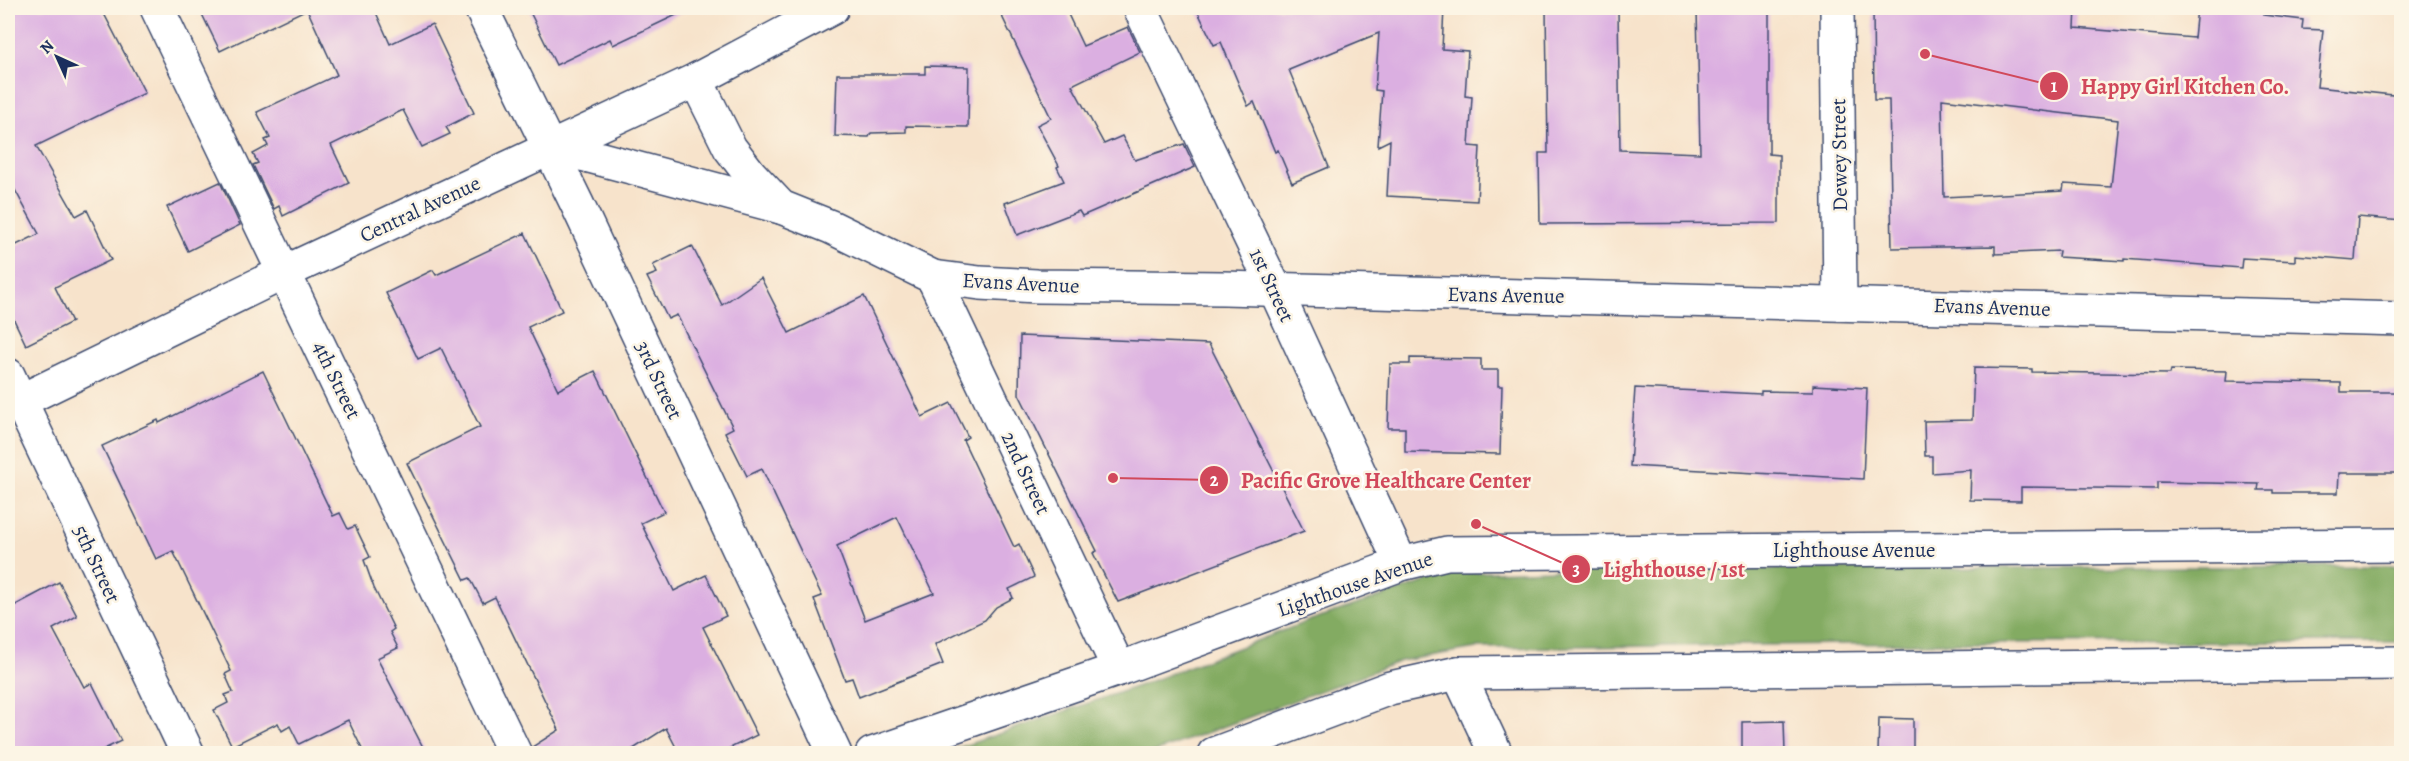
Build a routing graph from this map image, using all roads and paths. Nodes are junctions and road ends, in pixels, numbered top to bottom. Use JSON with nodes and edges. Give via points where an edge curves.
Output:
{"nodes":[{"id":1,"x":157,"y":8,"type":"edge"},
{"id":2,"x":481,"y":8,"type":"edge"},
{"id":3,"x":1140,"y":8,"type":"edge"},
{"id":4,"x":1837,"y":8,"type":"edge"},
{"id":5,"x":814,"y":12,"type":"edge"},
{"id":6,"x":696,"y":80,"type":"junction"},
{"id":7,"x":550,"y":148,"type":"junction"},
{"id":8,"x":781,"y":207,"type":"junction"},
{"id":9,"x":285,"y":272,"type":"junction"},
{"id":10,"x":933,"y":278,"type":"junction"},
{"id":11,"x":1275,"y":290,"type":"junction"},
{"id":12,"x":1840,"y":303,"type":"junction"},
{"id":13,"x":2402,"y":319,"type":"edge"},
{"id":14,"x":12,"y":394,"type":"edge"},
{"id":15,"x":2402,"y":545,"type":"edge"},
{"id":16,"x":1401,"y":564,"type":"junction"},
{"id":17,"x":2402,"y":663,"type":"edge"},
{"id":18,"x":1119,"y":669,"type":"junction"},
{"id":19,"x":1458,"y":673,"type":"junction"},
{"id":20,"x":188,"y":753,"type":"edge"},
{"id":21,"x":515,"y":753,"type":"edge"},
{"id":22,"x":835,"y":753,"type":"edge"},
{"id":23,"x":872,"y":753,"type":"edge"},
{"id":24,"x":1214,"y":753,"type":"edge"},
{"id":25,"x":1496,"y":753,"type":"edge"}],
"edges":[{"from":1,"to":9,"type":"street","name":"4th Street"},
{"from":2,"to":7,"type":"street","name":"3rd Street"},
{"from":3,"to":11,"type":"street","name":"1st Street"},
{"from":4,"to":12,"type":"street","name":"Dewey Street"},
{"from":5,"to":6,"type":"street","name":"Central Avenue"},
{"from":6,"to":7,"type":"street","name":"Central Avenue"},
{"from":6,"to":8,"type":"street","name":"Evans Avenue","via":[[730,148]]},
{"from":7,"to":8,"type":"street"},
{"from":7,"to":9,"type":"street","name":"Central Avenue"},
{"from":7,"to":22,"type":"street","name":"3rd Street"},
{"from":8,"to":10,"type":"street","name":"Evans Avenue","via":[[831,227]]},
{"from":9,"to":14,"type":"street","name":"Central Avenue"},
{"from":9,"to":21,"type":"street","name":"4th Street"},
{"from":10,"to":11,"type":"street","name":"Evans Avenue","via":[[1037,286]]},
{"from":10,"to":18,"type":"street","name":"2nd Street"},
{"from":11,"to":12,"type":"street","name":"Evans Avenue"},
{"from":11,"to":16,"type":"street","name":"1st Street"},
{"from":12,"to":13,"type":"street","name":"Evans Avenue"},
{"from":14,"to":20,"type":"street","name":"5th Street"},
{"from":15,"to":16,"type":"street","name":"Lighthouse Avenue","via":[[1447,553]]},
{"from":16,"to":18,"type":"street","name":"Lighthouse Avenue"},
{"from":17,"to":19,"type":"street"},
{"from":18,"to":23,"type":"street","name":"Lighthouse Avenue"},
{"from":19,"to":24,"type":"street","via":[[1390,688]]},
{"from":19,"to":25,"type":"street"}]}
